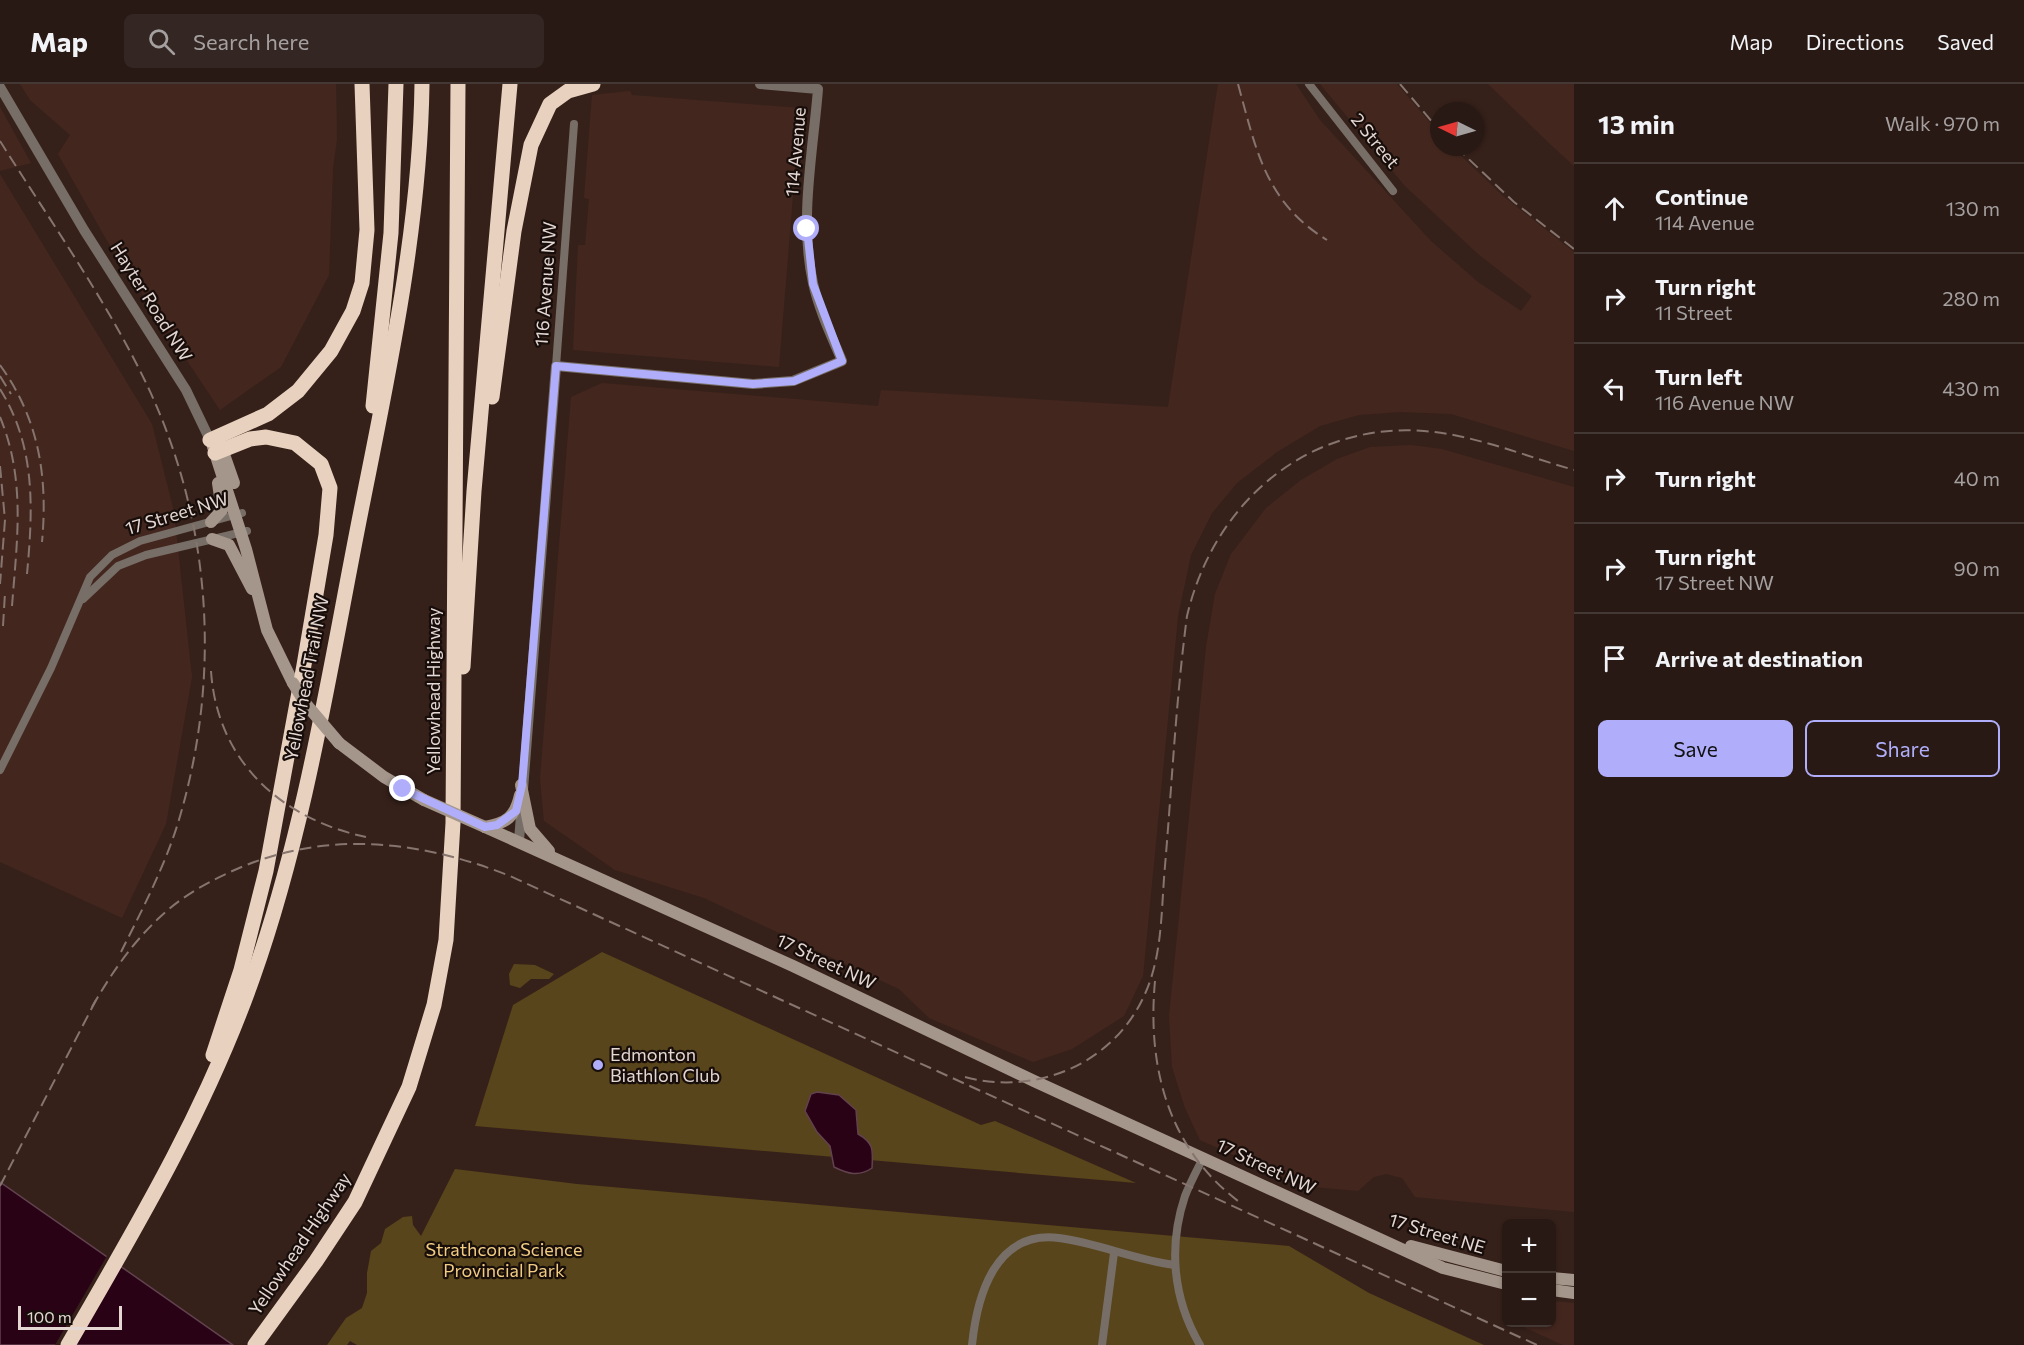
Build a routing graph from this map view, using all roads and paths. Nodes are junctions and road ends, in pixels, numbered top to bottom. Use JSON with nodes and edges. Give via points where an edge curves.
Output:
{"nodes":[{"id":1,"x":362,"y":84,"type":"edge"},
{"id":2,"x":396,"y":84,"type":"edge"},
{"id":3,"x":422,"y":84,"type":"edge"},
{"id":4,"x":458,"y":84,"type":"edge"},
{"id":5,"x":593,"y":84,"type":"edge"},
{"id":6,"x":760,"y":84,"type":"edge"},
{"id":7,"x":1309,"y":84,"type":"edge"},
{"id":8,"x":509,"y":86,"type":"edge"},
{"id":9,"x":0,"y":87,"type":"edge"},
{"id":10,"x":818,"y":87,"type":"edge"},
{"id":11,"x":574,"y":124,"type":"dead end"},
{"id":12,"x":1393,"y":191,"type":"dead end"},
{"id":13,"x":556,"y":366,"type":"junction"},
{"id":14,"x":217,"y":448,"type":"junction"},
{"id":15,"x":474,"y":491,"type":"junction"},
{"id":16,"x":238,"y":514,"type":"junction"},
{"id":17,"x":211,"y":522,"type":"junction"},
{"id":18,"x":243,"y":532,"type":"junction"},
{"id":19,"x":212,"y":539,"type":"junction"},
{"id":20,"x":348,"y":575,"type":"junction"},
{"id":21,"x":79,"y":604,"type":"junction"},
{"id":22,"x":260,"y":604,"type":"junction"},
{"id":23,"x":0,"y":770,"type":"edge"},
{"id":24,"x":522,"y":785,"type":"junction"},
{"id":25,"x":453,"y":797,"type":"junction"},
{"id":26,"x":485,"y":827,"type":"junction"},
{"id":27,"x":519,"y":841,"type":"junction"},
{"id":28,"x":558,"y":859,"type":"junction"},
{"id":29,"x":194,"y":1118,"type":"junction"},
{"id":30,"x":1203,"y":1158,"type":"junction"},
{"id":31,"x":1358,"y":1228,"type":"junction"},
{"id":32,"x":1114,"y":1253,"type":"junction"},
{"id":33,"x":1175,"y":1265,"type":"junction"},
{"id":34,"x":1502,"y":1270,"type":"edge"},
{"id":35,"x":1502,"y":1283,"type":"edge"},
{"id":36,"x":1556,"y":1291,"type":"edge"},
{"id":37,"x":1574,"y":1293,"type":"edge"},
{"id":38,"x":68,"y":1345,"type":"edge"},
{"id":39,"x":255,"y":1345,"type":"edge"},
{"id":40,"x":972,"y":1345,"type":"edge"},
{"id":41,"x":1102,"y":1345,"type":"edge"},
{"id":42,"x":1200,"y":1345,"type":"edge"}],
"edges":[{"from":1,"to":14,"type":"highway","via":[[367,230],[362,283],[353,311],[331,351],[298,391]]},
{"from":2,"to":20,"type":"highway","via":[[384,316]]},
{"from":3,"to":20,"type":"highway","name":"Yellowhead Trail NW","via":[[410,245],[398,325]]},
{"from":4,"to":25,"type":"highway","name":"Yellowhead Highway"},
{"from":5,"to":15,"type":"highway","via":[[568,91],[550,104],[531,145],[514,231],[485,446]]},
{"from":6,"to":10,"type":"street"},
{"from":7,"to":12,"type":"street","name":"2 Street"},
{"from":8,"to":15,"type":"highway"},
{"from":9,"to":14,"type":"street","name":"Hayter Road NW"},
{"from":10,"to":13,"type":"street","name":"114 Avenue","via":[[808,201],[808,258],[822,312],[842,361],[794,381],[753,384]]},
{"from":11,"to":13,"type":"street","name":"116 Avenue NW"},
{"from":13,"to":24,"type":"street","name":"116 Avenue NW"},
{"from":14,"to":16,"type":"main road","name":"17 Street NW"},
{"from":14,"to":17,"type":"main road","via":[[216,476],[222,510]]},
{"from":14,"to":29,"type":"highway","via":[[266,437],[295,443],[316,457],[330,488],[326,535],[267,871],[244,960]]},
{"from":15,"to":25,"type":"highway"},
{"from":16,"to":17,"type":"street","name":"17 Street NW"},
{"from":16,"to":18,"type":"main road","name":"17 Street NW"},
{"from":17,"to":21,"type":"street","name":"17 Street NW","via":[[140,541],[112,555],[90,577]]},
{"from":18,"to":19,"type":"street","name":"17 Street NW"},
{"from":18,"to":22,"type":"main road","name":"17 Street NW"},
{"from":19,"to":21,"type":"street","name":"17 Street NW","via":[[118,566]]},
{"from":19,"to":22,"type":"main road","via":[[229,545]]},
{"from":20,"to":29,"type":"highway","name":"Yellowhead Trail NW","via":[[277,900],[241,1011]]},
{"from":21,"to":23,"type":"street","name":"17 Street NW"},
{"from":22,"to":26,"type":"main road","name":"17 Street NW","bridge":true,"via":[[267,630],[293,683],[339,743],[384,777]]},
{"from":24,"to":26,"type":"main road","via":[[516,811],[497,825]]},
{"from":24,"to":27,"type":"street","name":"116 Avenue NW"},
{"from":24,"to":28,"type":"main road","via":[[530,829]]},
{"from":25,"to":39,"type":"highway","name":"Yellowhead Highway","via":[[446,940],[422,1049],[397,1116],[364,1186],[339,1228]]},
{"from":26,"to":27,"type":"main road","name":"17 Street NW"},
{"from":27,"to":28,"type":"main road","name":"17 Street NW"},
{"from":28,"to":30,"type":"main road","name":"17 Street NW"},
{"from":29,"to":38,"type":"highway","name":"Yellowhead Trail NW","via":[[162,1182]]},
{"from":30,"to":31,"type":"main road","name":"17 Street NW"},
{"from":30,"to":33,"type":"street","via":[[1181,1209]]},
{"from":31,"to":34,"type":"main road","name":"17 Street NE","via":[[1446,1257]]},
{"from":31,"to":35,"type":"main road","name":"17 Street NW","via":[[1443,1268]]},
{"from":32,"to":33,"type":"street"},
{"from":32,"to":40,"type":"street","via":[[1056,1238],[1028,1242],[1013,1250],[993,1269],[983,1287]]},
{"from":32,"to":41,"type":"street"},
{"from":33,"to":42,"type":"street","via":[[1179,1298]]},
{"from":36,"to":37,"type":"main road"}]}
